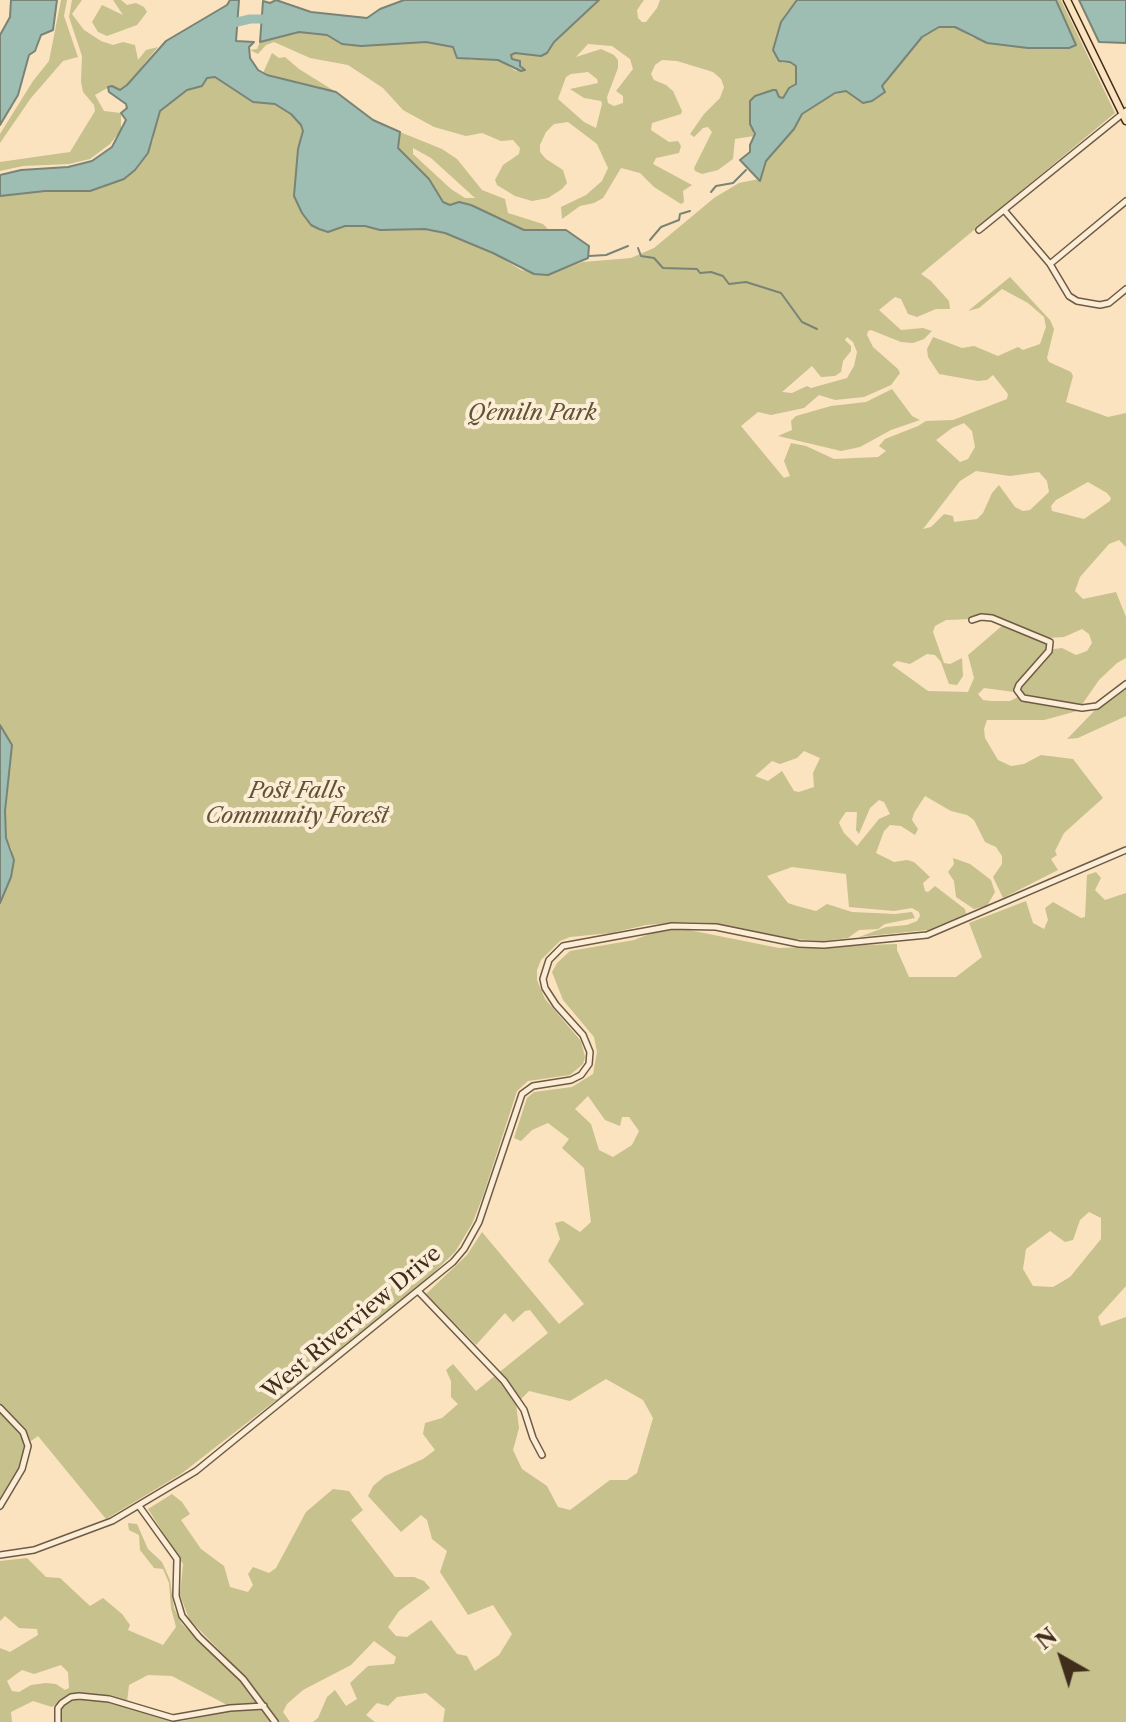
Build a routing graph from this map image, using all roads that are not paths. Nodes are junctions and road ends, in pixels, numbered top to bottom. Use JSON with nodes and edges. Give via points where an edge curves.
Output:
{"nodes":[{"id":1,"x":1067,"y":0,"type":"edge"},
{"id":2,"x":1125,"y":116,"type":"edge"},
{"id":3,"x":1126,"y":201,"type":"edge"},
{"id":4,"x":1004,"y":210,"type":"junction"},
{"id":5,"x":979,"y":230,"type":"dead end"},
{"id":6,"x":1050,"y":264,"type":"junction"},
{"id":7,"x":1126,"y":289,"type":"edge"},
{"id":8,"x":972,"y":620,"type":"dead end"},
{"id":9,"x":1126,"y":684,"type":"edge"},
{"id":10,"x":1126,"y":850,"type":"edge"},
{"id":11,"x":419,"y":1292,"type":"junction"},
{"id":12,"x":0,"y":1408,"type":"edge"},
{"id":13,"x":542,"y":1455,"type":"dead end"},
{"id":14,"x":0,"y":1506,"type":"edge"},
{"id":15,"x":139,"y":1506,"type":"junction"},
{"id":16,"x":0,"y":1555,"type":"edge"},
{"id":17,"x":265,"y":1706,"type":"junction"},
{"id":18,"x":58,"y":1722,"type":"edge"},
{"id":19,"x":275,"y":1722,"type":"edge"}],
"edges":[{"from":1,"to":2,"type":"main road"},
{"from":2,"to":4,"type":"street"},
{"from":3,"to":6,"type":"street"},
{"from":4,"to":5,"type":"street"},
{"from":4,"to":6,"type":"street"},
{"from":6,"to":7,"type":"street","via":[[1077,301],[1109,303]]},
{"from":8,"to":9,"type":"street","via":[[992,618],[1050,642],[1049,651],[1019,685],[1023,698],[1097,706]]},
{"from":10,"to":11,"type":"street","name":"West Riverview Drive","via":[[927,935],[824,945],[716,927],[672,926],[563,946],[549,960],[543,979],[556,1005],[583,1035],[589,1064],[571,1080],[533,1086],[522,1094],[472,1236],[453,1262]]},
{"from":11,"to":13,"type":"street","via":[[504,1381],[524,1410]]},
{"from":11,"to":15,"type":"street","name":"West Riverview Drive","via":[[209,1462]]},
{"from":12,"to":14,"type":"street","via":[[23,1432],[28,1446],[22,1469]]},
{"from":15,"to":16,"type":"street","name":"West Riverview Drive","via":[[56,1543]]},
{"from":15,"to":17,"type":"street","via":[[177,1559],[176,1596],[182,1616]]},
{"from":17,"to":18,"type":"street","via":[[173,1718],[118,1701],[79,1696],[62,1703]]},
{"from":17,"to":19,"type":"street"}]}
